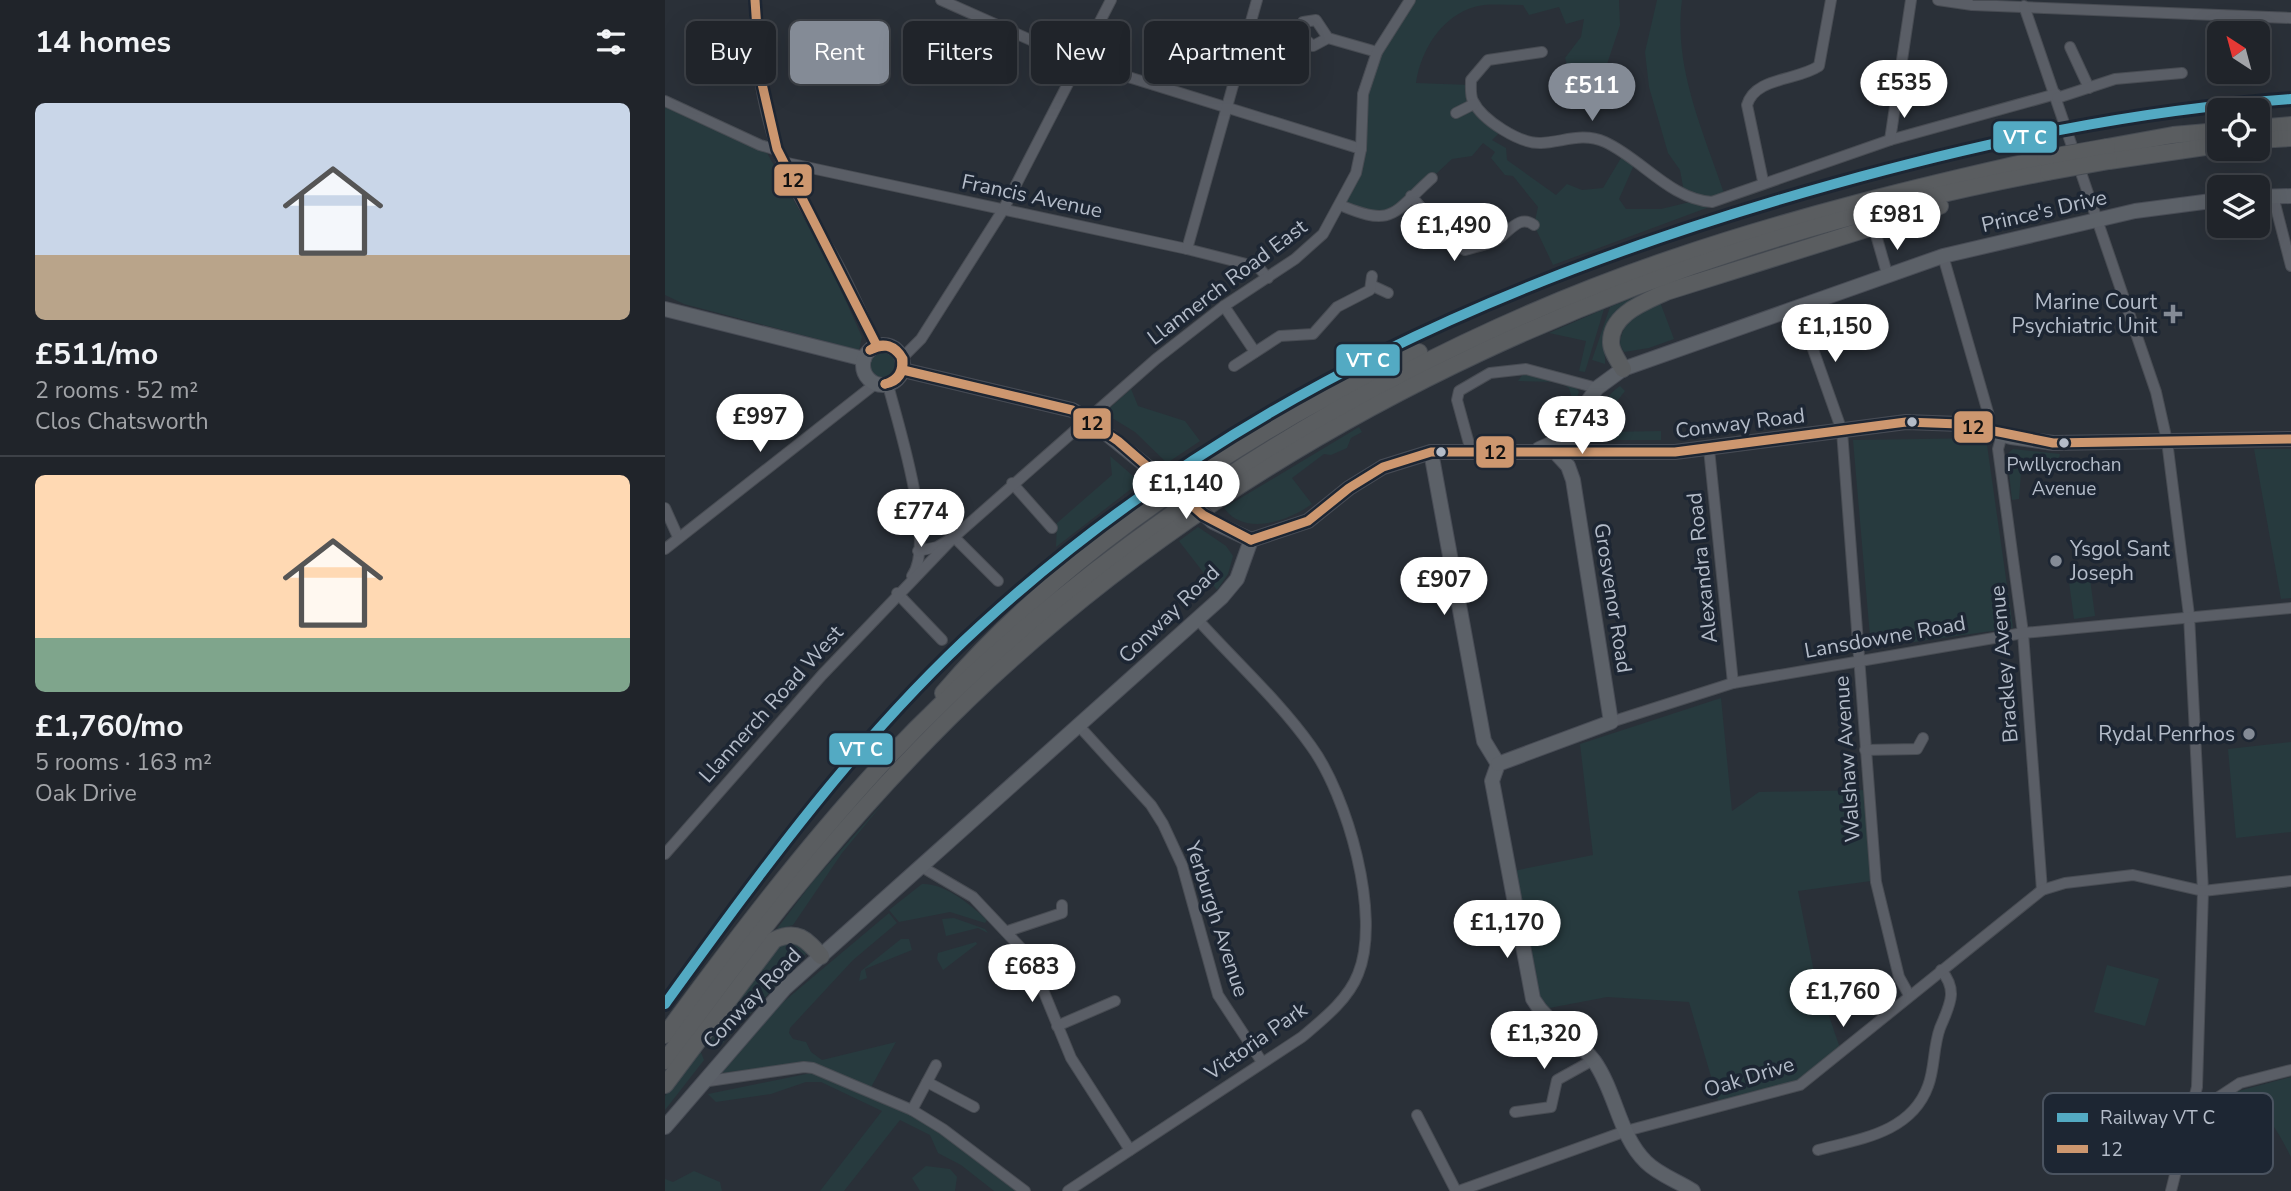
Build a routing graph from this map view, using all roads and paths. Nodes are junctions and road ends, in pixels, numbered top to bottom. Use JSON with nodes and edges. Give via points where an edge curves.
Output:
{"nodes":[{"id":1,"x":755,"y":0,"type":"edge"},
{"id":2,"x":941,"y":0,"type":"edge"},
{"id":3,"x":1111,"y":0,"type":"edge"},
{"id":4,"x":1257,"y":0,"type":"edge"},
{"id":5,"x":1411,"y":0,"type":"edge"},
{"id":6,"x":1831,"y":0,"type":"edge"},
{"id":7,"x":1910,"y":0,"type":"edge"},
{"id":8,"x":1938,"y":0,"type":"edge"},
{"id":9,"x":957,"y":3,"type":"edge"},
{"id":10,"x":2024,"y":6,"type":"junction"},
{"id":11,"x":2291,"y":18,"type":"edge"},
{"id":12,"x":1100,"y":21,"type":"edge"},
{"id":13,"x":1031,"y":38,"type":"edge"},
{"id":14,"x":1328,"y":38,"type":"dead end"},
{"id":15,"x":2070,"y":47,"type":"dead end"},
{"id":16,"x":1534,"y":49,"type":"dead end"},
{"id":17,"x":1377,"y":52,"type":"junction"},
{"id":18,"x":2182,"y":73,"type":"dead end"},
{"id":19,"x":1130,"y":78,"type":"edge"},
{"id":20,"x":1069,"y":84,"type":"edge"},
{"id":21,"x":2089,"y":88,"type":"junction"},
{"id":22,"x":2056,"y":96,"type":"junction"},
{"id":23,"x":665,"y":101,"type":"edge"},
{"id":24,"x":1474,"y":104,"type":"junction"},
{"id":25,"x":1228,"y":110,"type":"junction"},
{"id":26,"x":1456,"y":113,"type":"dead end"},
{"id":27,"x":2291,"y":125,"type":"edge"},
{"id":28,"x":2270,"y":127,"type":"edge"},
{"id":29,"x":2207,"y":132,"type":"edge"},
{"id":30,"x":2291,"y":138,"type":"edge"},
{"id":31,"x":1890,"y":140,"type":"junction"},
{"id":32,"x":2270,"y":140,"type":"edge"},
{"id":33,"x":2207,"y":146,"type":"edge"},
{"id":34,"x":1361,"y":149,"type":"junction"},
{"id":35,"x":778,"y":150,"type":"junction"},
{"id":36,"x":2108,"y":154,"type":"junction"},
{"id":37,"x":783,"y":162,"type":"junction"},
{"id":38,"x":2047,"y":165,"type":"junction"},
{"id":39,"x":1432,"y":178,"type":"dead end"},
{"id":40,"x":2015,"y":178,"type":"junction"},
{"id":41,"x":1763,"y":181,"type":"junction"},
{"id":42,"x":2291,"y":195,"type":"edge"},
{"id":43,"x":2270,"y":196,"type":"edge"},
{"id":44,"x":2273,"y":196,"type":"junction"},
{"id":45,"x":1411,"y":197,"type":"junction"},
{"id":46,"x":2207,"y":201,"type":"edge"},
{"id":47,"x":1340,"y":205,"type":"junction"},
{"id":48,"x":1003,"y":210,"type":"junction"},
{"id":49,"x":2098,"y":219,"type":"junction"},
{"id":50,"x":1534,"y":225,"type":"dead end"},
{"id":51,"x":1876,"y":235,"type":"dead end"},
{"id":52,"x":1187,"y":249,"type":"junction"},
{"id":53,"x":1943,"y":256,"type":"junction"},
{"id":54,"x":1669,"y":259,"type":"junction"},
{"id":55,"x":2291,"y":266,"type":"edge"},
{"id":56,"x":1888,"y":277,"type":"junction"},
{"id":57,"x":1268,"y":278,"type":"junction"},
{"id":58,"x":1388,"y":293,"type":"dead end"},
{"id":59,"x":1223,"y":306,"type":"junction"},
{"id":60,"x":1798,"y":307,"type":"junction"},
{"id":61,"x":665,"y":309,"type":"edge"},
{"id":62,"x":877,"y":346,"type":"junction"},
{"id":63,"x":1255,"y":352,"type":"junction"},
{"id":64,"x":864,"y":359,"type":"junction"},
{"id":65,"x":903,"y":364,"type":"junction"},
{"id":66,"x":1234,"y":366,"type":"dead end"},
{"id":67,"x":1623,"y":369,"type":"junction"},
{"id":68,"x":882,"y":384,"type":"junction"},
{"id":69,"x":1597,"y":388,"type":"junction"},
{"id":70,"x":1582,"y":414,"type":"junction"},
{"id":71,"x":1087,"y":418,"type":"junction"},
{"id":72,"x":1842,"y":431,"type":"junction"},
{"id":73,"x":1995,"y":433,"type":"junction"},
{"id":74,"x":2291,"y":439,"type":"edge"},
{"id":75,"x":2167,"y":441,"type":"junction"},
{"id":76,"x":1709,"y":449,"type":"junction"},
{"id":77,"x":1471,"y":451,"type":"junction"},
{"id":78,"x":1431,"y":452,"type":"junction"},
{"id":79,"x":1528,"y":452,"type":"junction"},
{"id":80,"x":1556,"y":453,"type":"junction"},
{"id":81,"x":1588,"y":453,"type":"junction"},
{"id":82,"x":1573,"y":480,"type":"junction"},
{"id":83,"x":1012,"y":483,"type":"junction"},
{"id":84,"x":1166,"y":484,"type":"junction"},
{"id":85,"x":665,"y":508,"type":"edge"},
{"id":86,"x":1052,"y":528,"type":"dead end"},
{"id":87,"x":678,"y":537,"type":"junction"},
{"id":88,"x":954,"y":537,"type":"junction"},
{"id":89,"x":1251,"y":540,"type":"junction"},
{"id":90,"x":665,"y":549,"type":"edge"},
{"id":91,"x":918,"y":551,"type":"junction"},
{"id":92,"x":998,"y":581,"type":"dead end"},
{"id":93,"x":908,"y":582,"type":"junction"},
{"id":94,"x":897,"y":593,"type":"junction"},
{"id":95,"x":2291,"y":608,"type":"edge"},
{"id":96,"x":2189,"y":615,"type":"junction"},
{"id":97,"x":1198,"y":620,"type":"junction"},
{"id":98,"x":2023,"y":633,"type":"junction"},
{"id":99,"x":942,"y":640,"type":"dead end"},
{"id":100,"x":1859,"y":663,"type":"junction"},
{"id":101,"x":1733,"y":683,"type":"junction"},
{"id":102,"x":1611,"y":722,"type":"junction"},
{"id":103,"x":1079,"y":726,"type":"junction"},
{"id":104,"x":1923,"y":738,"type":"dead end"},
{"id":105,"x":1865,"y":750,"type":"junction"},
{"id":106,"x":882,"y":764,"type":"junction"},
{"id":107,"x":1498,"y":764,"type":"junction"},
{"id":108,"x":665,"y":854,"type":"edge"},
{"id":109,"x":922,"y":867,"type":"junction"},
{"id":110,"x":2291,"y":881,"type":"edge"},
{"id":111,"x":2042,"y":890,"type":"junction"},
{"id":112,"x":2203,"y":891,"type":"junction"},
{"id":113,"x":1062,"y":905,"type":"dead end"},
{"id":114,"x":1008,"y":931,"type":"junction"},
{"id":115,"x":821,"y":956,"type":"junction"},
{"id":116,"x":1941,"y":970,"type":"junction"},
{"id":117,"x":1909,"y":995,"type":"junction"},
{"id":118,"x":1115,"y":1001,"type":"dead end"},
{"id":119,"x":1058,"y":1026,"type":"junction"},
{"id":120,"x":665,"y":1035,"type":"edge"},
{"id":121,"x":1593,"y":1060,"type":"junction"},
{"id":122,"x":665,"y":1061,"type":"edge"},
{"id":123,"x":1262,"y":1062,"type":"junction"},
{"id":124,"x":936,"y":1065,"type":"dead end"},
{"id":125,"x":2291,"y":1070,"type":"edge"},
{"id":126,"x":702,"y":1082,"type":"junction"},
{"id":127,"x":927,"y":1082,"type":"junction"},
{"id":128,"x":665,"y":1085,"type":"edge"},
{"id":129,"x":2196,"y":1093,"type":"edge"},
{"id":130,"x":2224,"y":1093,"type":"edge"},
{"id":131,"x":974,"y":1107,"type":"dead end"},
{"id":132,"x":912,"y":1110,"type":"junction"},
{"id":133,"x":1515,"y":1112,"type":"dead end"},
{"id":134,"x":1417,"y":1115,"type":"dead end"},
{"id":135,"x":665,"y":1127,"type":"edge"},
{"id":136,"x":1626,"y":1131,"type":"junction"},
{"id":137,"x":1130,"y":1150,"type":"junction"},
{"id":138,"x":1818,"y":1150,"type":"dead end"},
{"id":139,"x":2175,"y":1174,"type":"edge"},
{"id":140,"x":1025,"y":1191,"type":"edge"},
{"id":141,"x":1068,"y":1191,"type":"edge"},
{"id":142,"x":1457,"y":1191,"type":"edge"},
{"id":143,"x":1693,"y":1191,"type":"edge"},
{"id":144,"x":2171,"y":1191,"type":"edge"}],
"edges":[{"from":1,"to":35,"type":"street","via":[[757,56]]},
{"from":2,"to":9,"type":"street"},
{"from":3,"to":12,"type":"street"},
{"from":4,"to":25,"type":"street"},
{"from":5,"to":17,"type":"street","name":"Llannerch Road East"},
{"from":6,"to":41,"type":"street","via":[[1819,66],[1750,95],[1747,105]]},
{"from":7,"to":31,"type":"street"},
{"from":8,"to":10,"type":"street"},
{"from":9,"to":13,"type":"street"},
{"from":10,"to":11,"type":"street"},
{"from":10,"to":22,"type":"street"},
{"from":14,"to":17,"type":"street"},
{"from":15,"to":21,"type":"street"},
{"from":16,"to":24,"type":"street","via":[[1488,60],[1479,67],[1471,80]]},
{"from":17,"to":34,"type":"street","name":"Llannerch Road East","via":[[1363,94]]},
{"from":18,"to":21,"type":"street","via":[[2115,79]]},
{"from":19,"to":25,"type":"street"},
{"from":20,"to":48,"type":"street"},
{"from":21,"to":22,"type":"street"},
{"from":22,"to":31,"type":"street"},
{"from":22,"to":49,"type":"street"},
{"from":23,"to":35,"type":"street"},
{"from":24,"to":26,"type":"street"},
{"from":24,"to":41,"type":"street","via":[[1522,139],[1539,143],[1581,136],[1600,140],[1695,201],[1711,202]]},
{"from":25,"to":34,"type":"street"},
{"from":25,"to":52,"type":"street"},
{"from":27,"to":28,"type":"highway"},
{"from":29,"to":36,"type":"highway","via":[[2173,135]]},
{"from":30,"to":32,"type":"highway"},
{"from":31,"to":41,"type":"street"},
{"from":33,"to":36,"type":"highway"},
{"from":34,"to":47,"type":"street","name":"Llannerch Road East","via":[[1356,173]]},
{"from":35,"to":37,"type":"street"},
{"from":36,"to":38,"type":"highway","bridge":true},
{"from":37,"to":48,"type":"street","name":"Francis Avenue"},
{"from":37,"to":62,"type":"street"},
{"from":38,"to":40,"type":"highway"},
{"from":38,"to":54,"type":"highway","via":[[1884,193]]},
{"from":39,"to":45,"type":"street"},
{"from":40,"to":67,"type":"highway","via":[[1667,292],[1632,308],[1615,326],[1611,345]]},
{"from":40,"to":122,"type":"highway","via":[[1861,216],[1623,290],[1403,389],[1262,471],[1054,624],[931,737],[807,873]]},
{"from":42,"to":44,"type":"main road"},
{"from":43,"to":44,"type":"main road"},
{"from":44,"to":55,"type":"street"},
{"from":45,"to":47,"type":"street","via":[[1381,218]]},
{"from":45,"to":50,"type":"street","via":[[1456,247],[1465,250],[1497,240],[1520,221]]},
{"from":46,"to":49,"type":"main road","name":"Prince's Drive"},
{"from":47,"to":57,"type":"street","name":"Llannerch Road East","via":[[1323,234]]},
{"from":48,"to":52,"type":"street","name":"Francis Avenue"},
{"from":48,"to":65,"type":"street"},
{"from":49,"to":53,"type":"main road","name":"Prince's Drive"},
{"from":49,"to":75,"type":"street","via":[[2156,392]]},
{"from":51,"to":56,"type":"street"},
{"from":52,"to":57,"type":"street","name":"Francis Avenue","via":[[1258,267]]},
{"from":53,"to":56,"type":"main road","name":"Prince's Drive"},
{"from":53,"to":73,"type":"street","name":"Brackley Avenue"},
{"from":54,"to":84,"type":"highway","via":[[1536,304],[1419,352]]},
{"from":54,"to":106,"type":"highway","via":[[1418,364],[1284,439],[1171,515],[1086,580]]},
{"from":56,"to":60,"type":"main road","name":"Prince's Drive"},
{"from":57,"to":59,"type":"street","name":"Llannerch Road East"},
{"from":58,"to":63,"type":"street","via":[[1372,281],[1364,294],[1337,307],[1313,334],[1280,336]]},
{"from":59,"to":63,"type":"street"},
{"from":59,"to":71,"type":"street","name":"Llannerch Road East"},
{"from":60,"to":67,"type":"main road","name":"Prince's Drive"},
{"from":60,"to":72,"type":"street","name":"Walshaw Avenue"},
{"from":61,"to":64,"type":"main road"},
{"from":62,"to":64,"type":"main road"},
{"from":62,"to":65,"type":"main road","via":[[893,347]]},
{"from":63,"to":66,"type":"street"},
{"from":64,"to":68,"type":"main road","via":[[864,372]]},
{"from":65,"to":68,"type":"main road","via":[[897,380]]},
{"from":65,"to":71,"type":"main road"},
{"from":67,"to":69,"type":"main road","name":"Prince's Drive"},
{"from":68,"to":87,"type":"street"},
{"from":68,"to":91,"type":"street","via":[[911,463]]},
{"from":69,"to":70,"type":"main road","name":"Prince's Drive"},
{"from":69,"to":77,"type":"street","via":[[1525,369],[1490,373],[1459,391],[1457,400]]},
{"from":70,"to":79,"type":"main road","name":"Prince's Drive","via":[[1562,439]]},
{"from":70,"to":80,"type":"main road","name":"Prince's Drive","via":[[1573,442]]},
{"from":71,"to":83,"type":"street","name":"Llannerch Road West"},
{"from":71,"to":84,"type":"main road"},
{"from":72,"to":73,"type":"main road","name":"Conway Road","via":[[1933,422]]},
{"from":72,"to":76,"type":"main road","name":"Conway Road"},
{"from":72,"to":100,"type":"street","name":"Walshaw Avenue"},
{"from":73,"to":75,"type":"main road","name":"Conway Road","via":[[2053,443]]},
{"from":73,"to":98,"type":"street","name":"Brackley Avenue"},
{"from":74,"to":75,"type":"main road","name":"Conway Road"},
{"from":75,"to":96,"type":"street"},
{"from":76,"to":81,"type":"main road","name":"Conway Road"},
{"from":76,"to":101,"type":"street","name":"Alexandra Road"},
{"from":77,"to":78,"type":"main road","name":"Conway Road"},
{"from":77,"to":79,"type":"main road","name":"Conway Road"},
{"from":78,"to":89,"type":"main road","name":"Conway Road","via":[[1367,476],[1308,521]]},
{"from":78,"to":107,"type":"main road","via":[[1485,741]]},
{"from":79,"to":80,"type":"main road","name":"Conway Road"},
{"from":80,"to":81,"type":"main road","name":"Conway Road"},
{"from":80,"to":82,"type":"main road","name":"Grosvenor Road"},
{"from":81,"to":82,"type":"main road","via":[[1575,469]]},
{"from":82,"to":102,"type":"main road","name":"Grosvenor Road"},
{"from":83,"to":86,"type":"street"},
{"from":83,"to":88,"type":"street","name":"Llannerch Road West"},
{"from":84,"to":89,"type":"main road","bridge":true,"via":[[1213,522]]},
{"from":84,"to":106,"type":"highway","via":[[1141,515],[1054,581],[971,661]]},
{"from":85,"to":87,"type":"street"},
{"from":87,"to":90,"type":"street"},
{"from":88,"to":91,"type":"street","name":"Llannerch Road West"},
{"from":88,"to":92,"type":"street"},
{"from":88,"to":93,"type":"street","name":"Llannerch Road West"},
{"from":89,"to":97,"type":"main road","name":"Conway Road","via":[[1237,579]]},
{"from":91,"to":93,"type":"street","name":"Llannerch Road West","via":[[916,571]]},
{"from":93,"to":94,"type":"street","name":"Llannerch Road West"},
{"from":94,"to":99,"type":"street"},
{"from":94,"to":108,"type":"street","name":"Llannerch Road West"},
{"from":95,"to":96,"type":"street","name":"Lansdowne Road"},
{"from":96,"to":98,"type":"street","name":"Lansdowne Road"},
{"from":96,"to":112,"type":"street"},
{"from":97,"to":103,"type":"main road","name":"Conway Road"},
{"from":97,"to":123,"type":"street","name":"Victoria Park","via":[[1310,744],[1326,768],[1350,829],[1363,898],[1366,928],[1358,976],[1330,1013]]},
{"from":98,"to":100,"type":"street","name":"Lansdowne Road"},
{"from":98,"to":111,"type":"street","name":"Brackley Avenue"},
{"from":100,"to":101,"type":"street","name":"Lansdowne Road"},
{"from":100,"to":105,"type":"street","name":"Walshaw Avenue"},
{"from":101,"to":102,"type":"street","name":"Lansdowne Road"},
{"from":102,"to":107,"type":"main road","name":"Lansdowne Road"},
{"from":103,"to":109,"type":"main road","name":"Conway Road"},
{"from":103,"to":123,"type":"street","name":"Yerburgh Avenue","via":[[1163,824],[1182,865],[1218,995]]},
{"from":104,"to":105,"type":"street","via":[[1917,749]]},
{"from":105,"to":117,"type":"street","name":"Walshaw Avenue","via":[[1876,882],[1899,977]]},
{"from":106,"to":120,"type":"highway","via":[[742,930]]},
{"from":107,"to":121,"type":"main road","via":[[1492,781],[1529,986],[1550,1023]]},
{"from":109,"to":114,"type":"street","via":[[974,897]]},
{"from":109,"to":115,"type":"main road","name":"Conway Road"},
{"from":110,"to":112,"type":"street","name":"Oak Drive"},
{"from":111,"to":112,"type":"street","name":"Oak Drive","via":[[2133,875]]},
{"from":111,"to":116,"type":"street","name":"Oak Drive"},
{"from":112,"to":129,"type":"street"},
{"from":113,"to":114,"type":"street","via":[[1062,913]]},
{"from":114,"to":119,"type":"street","via":[[1031,965]]},
{"from":115,"to":126,"type":"main road","name":"Conway Road","via":[[764,1009]]},
{"from":115,"to":128,"type":"highway","via":[[802,937],[792,934],[774,940]]},
{"from":116,"to":117,"type":"street","name":"Oak Drive"},
{"from":116,"to":138,"type":"street","via":[[1953,997],[1934,1045],[1929,1085],[1921,1099],[1902,1120],[1880,1134]]},
{"from":117,"to":136,"type":"street","name":"Oak Drive","via":[[1800,1085]]},
{"from":118,"to":119,"type":"street"},
{"from":119,"to":137,"type":"street","via":[[1070,1058]]},
{"from":121,"to":133,"type":"street","via":[[1557,1080],[1551,1107]]},
{"from":121,"to":136,"type":"main road","via":[[1611,1090]]},
{"from":123,"to":137,"type":"street","name":"Victoria Park"},
{"from":124,"to":127,"type":"street"},
{"from":125,"to":130,"type":"street","via":[[2239,1083]]},
{"from":126,"to":132,"type":"street","via":[[809,1067]]},
{"from":126,"to":135,"type":"main road","name":"Conway Road"},
{"from":127,"to":131,"type":"street"},
{"from":127,"to":132,"type":"street"},
{"from":132,"to":140,"type":"street"},
{"from":134,"to":142,"type":"street"},
{"from":136,"to":142,"type":"street","name":"Oak Drive"},
{"from":136,"to":143,"type":"main road","via":[[1649,1165]]},
{"from":137,"to":141,"type":"street","name":"Victoria Park"},
{"from":139,"to":144,"type":"street"}]}
